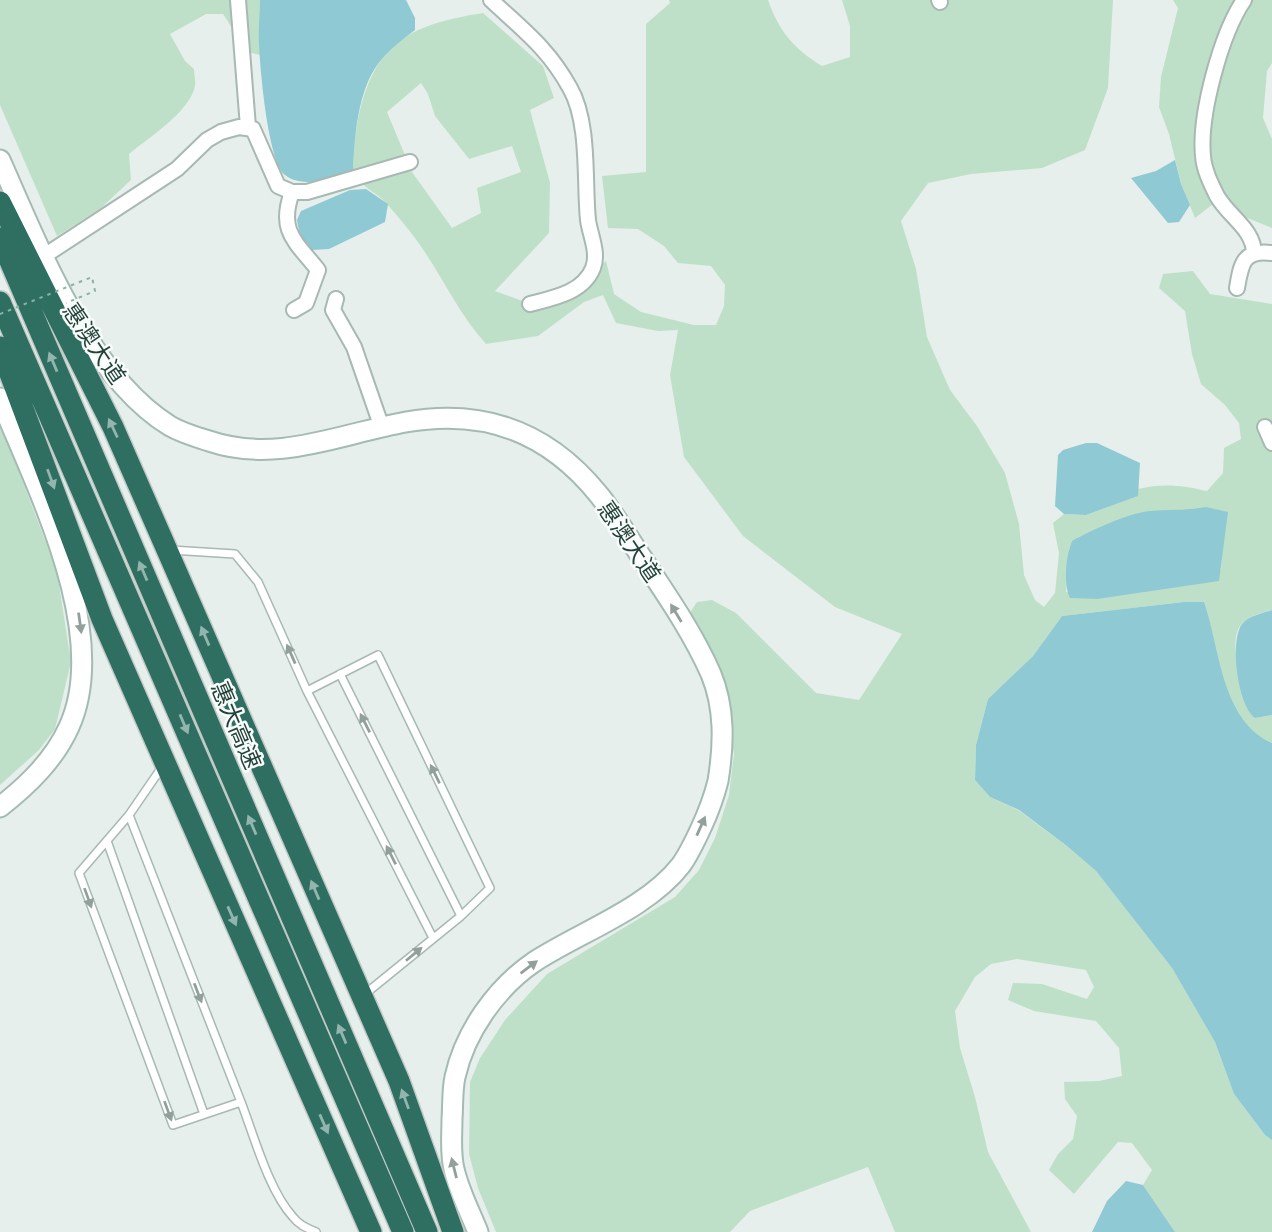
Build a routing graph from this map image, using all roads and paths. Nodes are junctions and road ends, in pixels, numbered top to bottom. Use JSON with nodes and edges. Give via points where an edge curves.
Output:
{"nodes":[{"id":1,"x":238,"y":0,"type":"edge"},
{"id":2,"x":491,"y":0,"type":"edge"},
{"id":3,"x":1244,"y":0,"type":"edge"},
{"id":4,"x":248,"y":127,"type":"junction"},
{"id":5,"x":0,"y":160,"type":"edge"},
{"id":6,"x":410,"y":163,"type":"dead end"},
{"id":7,"x":292,"y":192,"type":"junction"},
{"id":8,"x":0,"y":202,"type":"edge"},
{"id":9,"x":0,"y":238,"type":"edge"},
{"id":10,"x":1272,"y":253,"type":"edge"},
{"id":11,"x":1254,"y":254,"type":"junction"},
{"id":12,"x":44,"y":256,"type":"junction"},
{"id":13,"x":1237,"y":288,"type":"dead end"},
{"id":14,"x":336,"y":299,"type":"dead end"},
{"id":15,"x":0,"y":302,"type":"edge"},
{"id":16,"x":66,"y":303,"type":"junction"},
{"id":17,"x":530,"y":304,"type":"dead end"},
{"id":18,"x":294,"y":310,"type":"dead end"},
{"id":19,"x":0,"y":314,"type":"edge"},
{"id":20,"x":0,"y":347,"type":"edge"},
{"id":21,"x":0,"y":398,"type":"edge"},
{"id":22,"x":1265,"y":427,"type":"dead end"},
{"id":23,"x":382,"y":428,"type":"junction"},
{"id":24,"x":1272,"y":443,"type":"edge"},
{"id":25,"x":167,"y":550,"type":"junction"},
{"id":26,"x":340,"y":674,"type":"junction"},
{"id":27,"x":307,"y":691,"type":"junction"},
{"id":28,"x":165,"y":763,"type":"junction"},
{"id":29,"x":0,"y":807,"type":"edge"},
{"id":30,"x":129,"y":815,"type":"junction"},
{"id":31,"x":107,"y":841,"type":"junction"},
{"id":32,"x":461,"y":916,"type":"junction"},
{"id":33,"x":433,"y":937,"type":"junction"},
{"id":34,"x":361,"y":997,"type":"junction"},
{"id":35,"x":241,"y":1102,"type":"junction"},
{"id":36,"x":204,"y":1114,"type":"junction"},
{"id":37,"x":316,"y":1232,"type":"edge"},
{"id":38,"x":371,"y":1232,"type":"edge"},
{"id":39,"x":403,"y":1232,"type":"edge"},
{"id":40,"x":426,"y":1232,"type":"edge"},
{"id":41,"x":453,"y":1232,"type":"edge"},
{"id":42,"x":478,"y":1232,"type":"edge"}],
"edges":[{"from":1,"to":4,"type":"street"},
{"from":2,"to":17,"type":"street","via":[[541,44],[572,90],[587,168],[594,267],[569,292]]},
{"from":3,"to":11,"type":"street","via":[[1234,14],[1212,84],[1203,156],[1218,198],[1248,232]]},
{"from":4,"to":7,"type":"street","via":[[253,129],[278,186]]},
{"from":4,"to":12,"type":"street","via":[[207,140],[177,169]]},
{"from":5,"to":12,"type":"street","name":"惠澳大道"},
{"from":6,"to":7,"type":"street"},
{"from":7,"to":18,"type":"street","via":[[286,209],[288,230],[318,270],[306,303]]},
{"from":25,"to":8,"type":"highway","one_way":true,"via":[[113,427]]},
{"from":40,"to":9,"type":"highway","name":"惠大高速","one_way":true},
{"from":10,"to":11,"type":"street"},
{"from":11,"to":13,"type":"street","via":[[1241,264]]},
{"from":12,"to":16,"type":"street","name":"惠澳大道"},
{"from":14,"to":23,"type":"street","via":[[333,310],[354,347]]},
{"from":15,"to":39,"type":"highway","name":"惠大高速","one_way":true},
{"from":16,"to":19,"type":"path","bridge":true,"via":[[95,291],[92,277]]},
{"from":16,"to":23,"type":"street","name":"惠澳大道","via":[[129,392],[173,428],[221,445],[274,451]]},
{"from":20,"to":28,"type":"highway","one_way":true,"via":[[102,619]]},
{"from":21,"to":29,"type":"street","one_way":true,"via":[[68,571],[83,649],[69,727],[42,769]]},
{"from":22,"to":24,"type":"street"},
{"from":42,"to":23,"type":"street","name":"惠澳大道","one_way":true,"via":[[451,1153],[454,1080],[470,1036],[497,996],[532,963],[650,894],[679,867],[715,792],[722,711],[702,656],[651,571],[600,496],[562,458],[520,432],[477,419],[432,419]]},
{"from":27,"to":25,"type":"lane","one_way":true,"via":[[258,582],[235,554]]},
{"from":34,"to":25,"type":"highway","one_way":true},
{"from":26,"to":27,"type":"lane"},
{"from":32,"to":26,"type":"lane","one_way":true},
{"from":32,"to":26,"type":"lane","one_way":true,"via":[[490,888],[378,654]]},
{"from":33,"to":27,"type":"lane","one_way":true},
{"from":28,"to":30,"type":"lane"},
{"from":28,"to":38,"type":"highway","one_way":true},
{"from":30,"to":31,"type":"lane"},
{"from":30,"to":35,"type":"lane","one_way":true},
{"from":31,"to":36,"type":"lane"},
{"from":31,"to":36,"type":"lane","one_way":true,"via":[[79,873],[173,1125]]},
{"from":32,"to":33,"type":"lane"},
{"from":34,"to":33,"type":"lane","one_way":true},
{"from":41,"to":34,"type":"highway","one_way":true,"via":[[399,1081]]},
{"from":35,"to":36,"type":"lane"},
{"from":35,"to":37,"type":"lane","via":[[284,1205],[302,1226]]}]}
